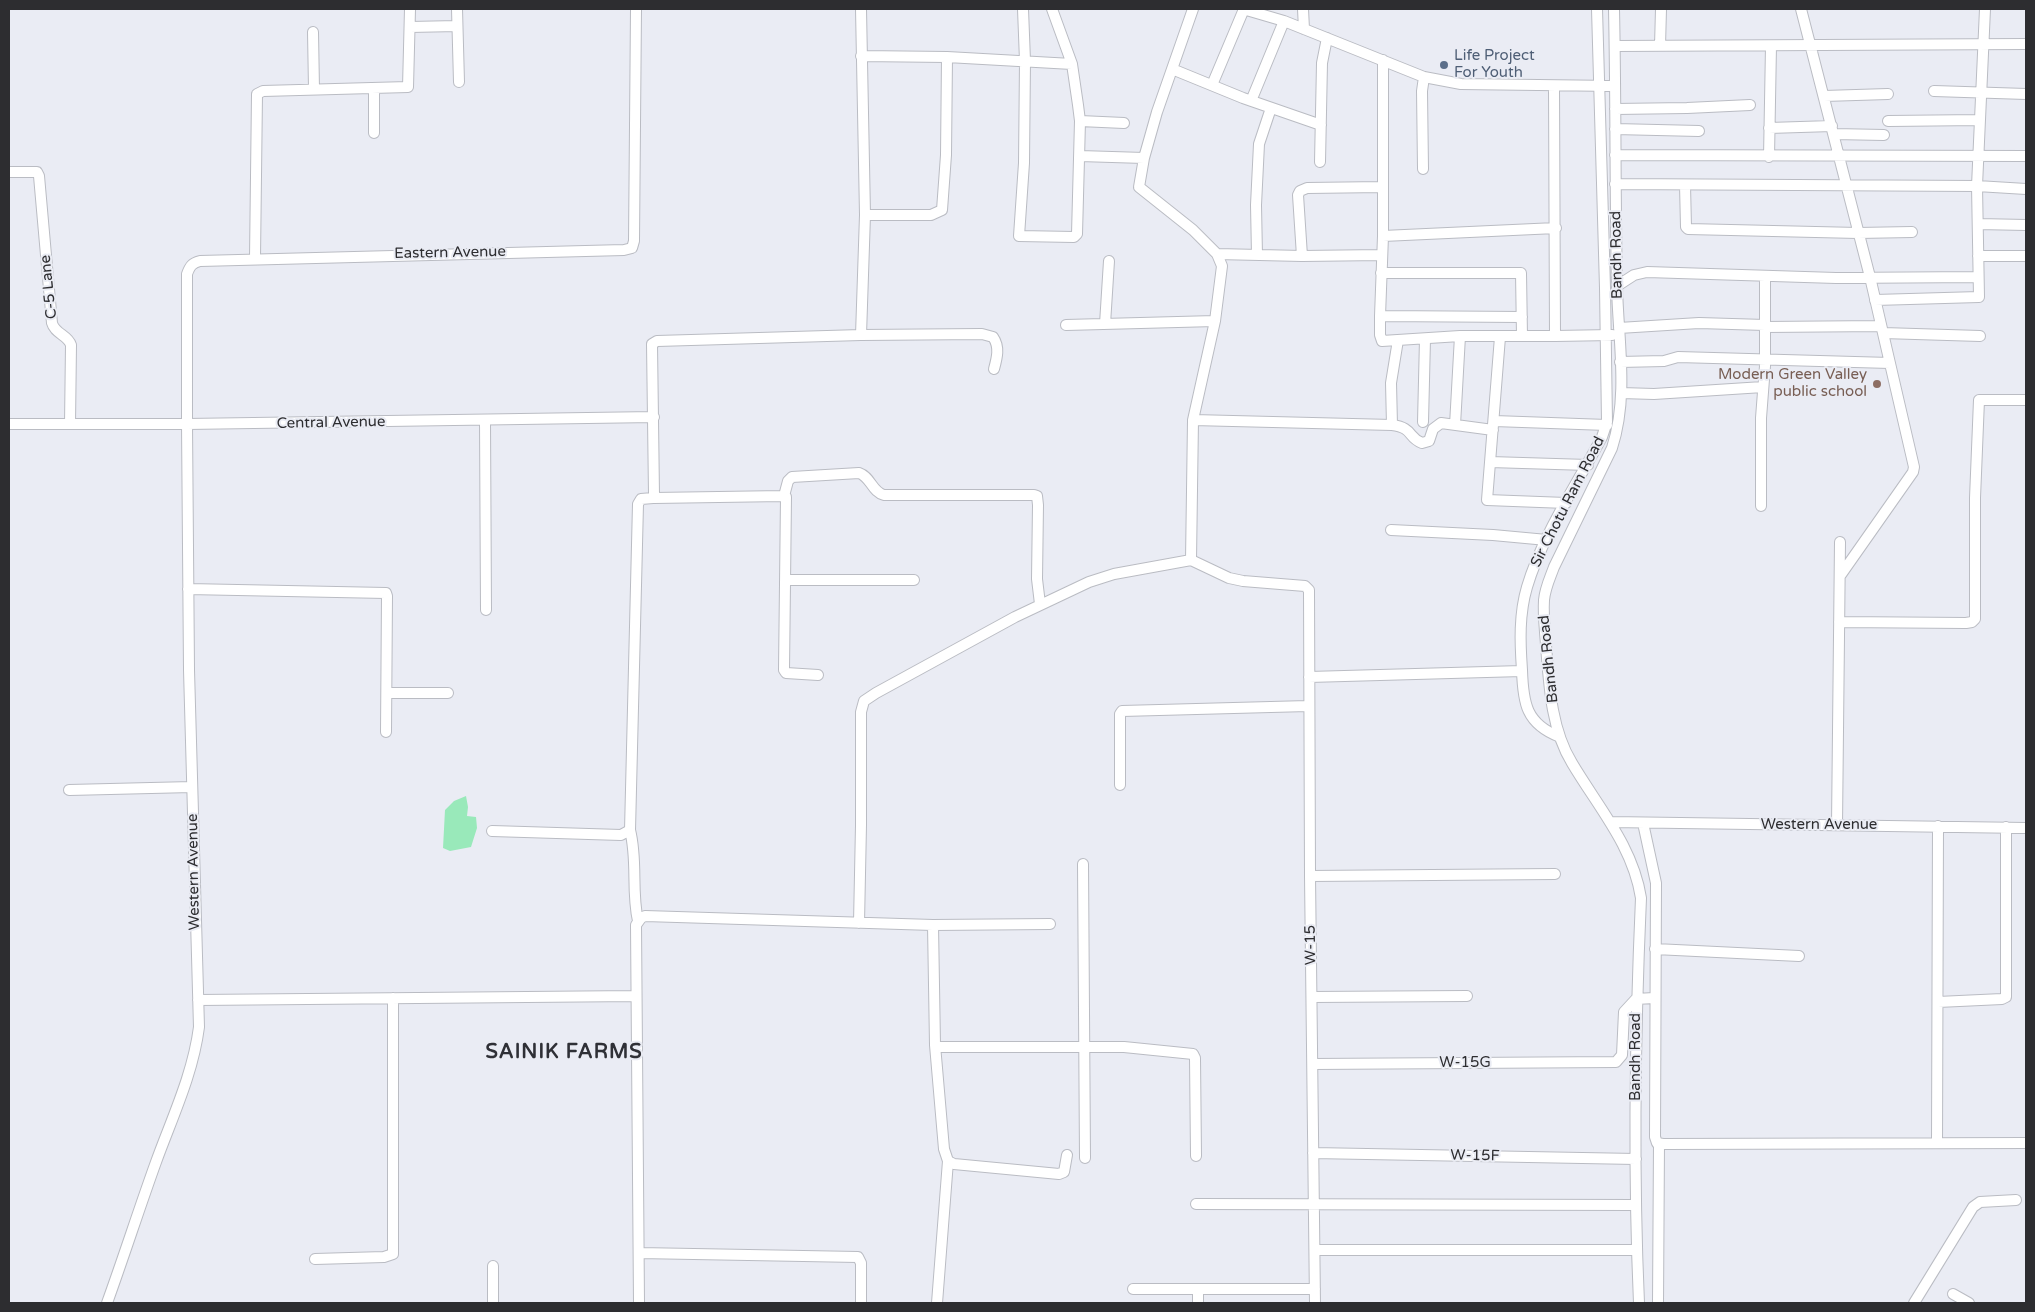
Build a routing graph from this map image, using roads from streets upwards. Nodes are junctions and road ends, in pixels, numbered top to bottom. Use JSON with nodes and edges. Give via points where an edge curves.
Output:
{"nodes":[{"id":1,"x":410,"y":9,"type":"edge"},
{"id":2,"x":457,"y":9,"type":"edge"},
{"id":3,"x":636,"y":9,"type":"edge"},
{"id":4,"x":861,"y":9,"type":"edge"},
{"id":5,"x":1023,"y":9,"type":"edge"},
{"id":6,"x":1052,"y":9,"type":"edge"},
{"id":7,"x":1193,"y":9,"type":"edge"},
{"id":8,"x":1244,"y":9,"type":"edge"},
{"id":9,"x":1303,"y":9,"type":"edge"},
{"id":10,"x":1597,"y":9,"type":"edge"},
{"id":11,"x":1614,"y":9,"type":"edge"},
{"id":12,"x":1661,"y":9,"type":"edge"},
{"id":13,"x":1801,"y":9,"type":"edge"},
{"id":14,"x":1985,"y":9,"type":"edge"},
{"id":15,"x":1284,"y":21,"type":"junction"},
{"id":16,"x":457,"y":26,"type":"junction"},
{"id":17,"x":410,"y":27,"type":"junction"},
{"id":18,"x":1304,"y":29,"type":"junction"},
{"id":19,"x":313,"y":32,"type":"dead end"},
{"id":20,"x":1327,"y":38,"type":"junction"},
{"id":21,"x":1983,"y":44,"type":"junction"},
{"id":22,"x":2026,"y":44,"type":"edge"},
{"id":23,"x":1615,"y":46,"type":"junction"},
{"id":24,"x":1660,"y":46,"type":"junction"},
{"id":25,"x":1771,"y":46,"type":"junction"},
{"id":26,"x":1810,"y":47,"type":"junction"},
{"id":27,"x":862,"y":56,"type":"junction"},
{"id":28,"x":947,"y":57,"type":"junction"},
{"id":29,"x":1383,"y":60,"type":"junction"},
{"id":30,"x":1025,"y":61,"type":"junction"},
{"id":31,"x":1072,"y":64,"type":"junction"},
{"id":32,"x":1172,"y":69,"type":"junction"},
{"id":33,"x":1424,"y":77,"type":"junction"},
{"id":34,"x":459,"y":82,"type":"dead end"},
{"id":35,"x":1212,"y":85,"type":"junction"},
{"id":36,"x":1554,"y":86,"type":"junction"},
{"id":37,"x":1599,"y":86,"type":"junction"},
{"id":38,"x":1615,"y":86,"type":"junction"},
{"id":39,"x":374,"y":88,"type":"junction"},
{"id":40,"x":314,"y":90,"type":"junction"},
{"id":41,"x":1934,"y":91,"type":"dead end"},
{"id":42,"x":1980,"y":92,"type":"junction"},
{"id":43,"x":1888,"y":94,"type":"dead end"},
{"id":44,"x":2026,"y":94,"type":"edge"},
{"id":45,"x":1824,"y":96,"type":"junction"},
{"id":46,"x":1251,"y":101,"type":"junction"},
{"id":47,"x":1750,"y":105,"type":"dead end"},
{"id":48,"x":1270,"y":108,"type":"junction"},
{"id":49,"x":1615,"y":108,"type":"junction"},
{"id":50,"x":1980,"y":120,"type":"junction"},
{"id":51,"x":1080,"y":121,"type":"junction"},
{"id":52,"x":1888,"y":121,"type":"dead end"},
{"id":53,"x":1124,"y":123,"type":"dead end"},
{"id":54,"x":1321,"y":125,"type":"junction"},
{"id":55,"x":1769,"y":128,"type":"junction"},
{"id":56,"x":1615,"y":129,"type":"junction"},
{"id":57,"x":1699,"y":130,"type":"dead end"},
{"id":58,"x":1833,"y":130,"type":"junction"},
{"id":59,"x":374,"y":133,"type":"dead end"},
{"id":60,"x":1884,"y":135,"type":"dead end"},
{"id":61,"x":1838,"y":155,"type":"junction"},
{"id":62,"x":1080,"y":156,"type":"junction"},
{"id":63,"x":1615,"y":156,"type":"junction"},
{"id":64,"x":1979,"y":156,"type":"junction"},
{"id":65,"x":2026,"y":156,"type":"edge"},
{"id":66,"x":1769,"y":157,"type":"junction"},
{"id":67,"x":1144,"y":158,"type":"junction"},
{"id":68,"x":1320,"y":162,"type":"dead end"},
{"id":69,"x":1422,"y":169,"type":"dead end"},
{"id":70,"x":9,"y":172,"type":"edge"},
{"id":71,"x":1615,"y":184,"type":"junction"},
{"id":72,"x":1685,"y":185,"type":"junction"},
{"id":73,"x":1846,"y":186,"type":"junction"},
{"id":74,"x":1977,"y":186,"type":"junction"},
{"id":75,"x":1382,"y":187,"type":"junction"},
{"id":76,"x":2026,"y":189,"type":"edge"},
{"id":77,"x":864,"y":215,"type":"junction"},
{"id":78,"x":1978,"y":224,"type":"junction"},
{"id":79,"x":2026,"y":224,"type":"edge"},
{"id":80,"x":1556,"y":228,"type":"junction"},
{"id":81,"x":1912,"y":232,"type":"dead end"},
{"id":82,"x":1858,"y":233,"type":"junction"},
{"id":83,"x":1383,"y":236,"type":"junction"},
{"id":84,"x":1218,"y":254,"type":"junction"},
{"id":85,"x":1382,"y":254,"type":"junction"},
{"id":86,"x":1257,"y":255,"type":"junction"},
{"id":87,"x":1302,"y":256,"type":"junction"},
{"id":88,"x":1978,"y":256,"type":"junction"},
{"id":89,"x":2026,"y":256,"type":"edge"},
{"id":90,"x":255,"y":258,"type":"junction"},
{"id":91,"x":1109,"y":261,"type":"dead end"},
{"id":92,"x":1381,"y":273,"type":"junction"},
{"id":93,"x":1765,"y":276,"type":"junction"},
{"id":94,"x":1870,"y":277,"type":"junction"},
{"id":95,"x":1978,"y":278,"type":"junction"},
{"id":96,"x":1617,"y":286,"type":"junction"},
{"id":97,"x":1875,"y":300,"type":"junction"},
{"id":98,"x":1380,"y":316,"type":"junction"},
{"id":99,"x":1522,"y":317,"type":"junction"},
{"id":100,"x":1215,"y":321,"type":"junction"},
{"id":101,"x":1105,"y":324,"type":"junction"},
{"id":102,"x":1066,"y":325,"type":"dead end"},
{"id":103,"x":1765,"y":326,"type":"junction"},
{"id":104,"x":1882,"y":330,"type":"junction"},
{"id":105,"x":1619,"y":331,"type":"junction"},
{"id":106,"x":861,"y":335,"type":"junction"},
{"id":107,"x":1606,"y":335,"type":"junction"},
{"id":108,"x":1460,"y":336,"type":"junction"},
{"id":109,"x":1522,"y":336,"type":"junction"},
{"id":110,"x":1555,"y":336,"type":"junction"},
{"id":111,"x":1980,"y":336,"type":"dead end"},
{"id":112,"x":1500,"y":337,"type":"junction"},
{"id":113,"x":1425,"y":339,"type":"junction"},
{"id":114,"x":1398,"y":340,"type":"junction"},
{"id":115,"x":1765,"y":360,"type":"junction"},
{"id":116,"x":1620,"y":362,"type":"junction"},
{"id":117,"x":1890,"y":363,"type":"junction"},
{"id":118,"x":994,"y":369,"type":"dead end"},
{"id":119,"x":1763,"y":387,"type":"junction"},
{"id":120,"x":1621,"y":394,"type":"junction"},
{"id":121,"x":2026,"y":400,"type":"edge"},
{"id":122,"x":654,"y":417,"type":"junction"},
{"id":123,"x":1193,"y":420,"type":"junction"},
{"id":124,"x":486,"y":421,"type":"junction"},
{"id":125,"x":1423,"y":422,"type":"dead end"},
{"id":126,"x":9,"y":424,"type":"edge"},
{"id":127,"x":70,"y":424,"type":"junction"},
{"id":128,"x":186,"y":424,"type":"junction"},
{"id":129,"x":1392,"y":425,"type":"junction"},
{"id":130,"x":1454,"y":425,"type":"junction"},
{"id":131,"x":1607,"y":425,"type":"junction"},
{"id":132,"x":1494,"y":426,"type":"junction"},
{"id":133,"x":1490,"y":462,"type":"junction"},
{"id":134,"x":1588,"y":465,"type":"junction"},
{"id":135,"x":784,"y":496,"type":"junction"},
{"id":136,"x":654,"y":498,"type":"junction"},
{"id":137,"x":1566,"y":503,"type":"junction"},
{"id":138,"x":1761,"y":506,"type":"dead end"},
{"id":139,"x":1391,"y":530,"type":"dead end"},
{"id":140,"x":1547,"y":540,"type":"junction"},
{"id":141,"x":1840,"y":542,"type":"dead end"},
{"id":142,"x":1191,"y":560,"type":"junction"},
{"id":143,"x":1840,"y":576,"type":"junction"},
{"id":144,"x":786,"y":580,"type":"junction"},
{"id":145,"x":914,"y":580,"type":"dead end"},
{"id":146,"x":188,"y":589,"type":"junction"},
{"id":147,"x":1040,"y":604,"type":"junction"},
{"id":148,"x":486,"y":610,"type":"dead end"},
{"id":149,"x":1839,"y":622,"type":"junction"},
{"id":150,"x":1522,"y":671,"type":"junction"},
{"id":151,"x":818,"y":675,"type":"dead end"},
{"id":152,"x":1309,"y":677,"type":"junction"},
{"id":153,"x":386,"y":693,"type":"junction"},
{"id":154,"x":448,"y":693,"type":"dead end"},
{"id":155,"x":1308,"y":706,"type":"junction"},
{"id":156,"x":386,"y":732,"type":"dead end"},
{"id":157,"x":1560,"y":737,"type":"junction"},
{"id":158,"x":1120,"y":785,"type":"dead end"},
{"id":159,"x":192,"y":787,"type":"junction"},
{"id":160,"x":69,"y":790,"type":"dead end"},
{"id":161,"x":1611,"y":822,"type":"junction"},
{"id":162,"x":1642,"y":823,"type":"junction"},
{"id":163,"x":1838,"y":825,"type":"junction"},
{"id":164,"x":1938,"y":826,"type":"junction"},
{"id":165,"x":2006,"y":827,"type":"junction"},
{"id":166,"x":2026,"y":828,"type":"edge"},
{"id":167,"x":630,"y":830,"type":"junction"},
{"id":168,"x":492,"y":831,"type":"dead end"},
{"id":169,"x":1083,"y":864,"type":"dead end"},
{"id":170,"x":1556,"y":874,"type":"dead end"},
{"id":171,"x":1310,"y":876,"type":"junction"},
{"id":172,"x":638,"y":921,"type":"junction"},
{"id":173,"x":859,"y":923,"type":"junction"},
{"id":174,"x":1050,"y":924,"type":"dead end"},
{"id":175,"x":933,"y":925,"type":"junction"},
{"id":176,"x":1655,"y":949,"type":"junction"},
{"id":177,"x":1800,"y":956,"type":"dead end"},
{"id":178,"x":636,"y":996,"type":"junction"},
{"id":179,"x":1468,"y":996,"type":"dead end"},
{"id":180,"x":1312,"y":997,"type":"junction"},
{"id":181,"x":394,"y":998,"type":"junction"},
{"id":182,"x":1654,"y":998,"type":"junction"},
{"id":183,"x":1636,"y":999,"type":"junction"},
{"id":184,"x":198,"y":1000,"type":"junction"},
{"id":185,"x":1938,"y":1002,"type":"junction"},
{"id":186,"x":1084,"y":1046,"type":"junction"},
{"id":187,"x":936,"y":1047,"type":"junction"},
{"id":188,"x":1314,"y":1064,"type":"junction"},
{"id":189,"x":1936,"y":1143,"type":"junction"},
{"id":190,"x":1659,"y":1144,"type":"junction"},
{"id":191,"x":2026,"y":1144,"type":"edge"},
{"id":192,"x":1313,"y":1153,"type":"junction"},
{"id":193,"x":1067,"y":1155,"type":"dead end"},
{"id":194,"x":1196,"y":1156,"type":"dead end"},
{"id":195,"x":1085,"y":1158,"type":"dead end"},
{"id":196,"x":1636,"y":1159,"type":"junction"},
{"id":197,"x":948,"y":1162,"type":"junction"},
{"id":198,"x":2016,"y":1200,"type":"dead end"},
{"id":199,"x":1196,"y":1204,"type":"dead end"},
{"id":200,"x":1314,"y":1204,"type":"junction"},
{"id":201,"x":1636,"y":1204,"type":"junction"},
{"id":202,"x":1315,"y":1250,"type":"junction"},
{"id":203,"x":1637,"y":1250,"type":"junction"},
{"id":204,"x":639,"y":1253,"type":"junction"},
{"id":205,"x":315,"y":1259,"type":"dead end"},
{"id":206,"x":493,"y":1266,"type":"dead end"},
{"id":207,"x":1133,"y":1289,"type":"dead end"},
{"id":208,"x":1315,"y":1289,"type":"junction"},
{"id":209,"x":1198,"y":1290,"type":"junction"},
{"id":210,"x":1953,"y":1294,"type":"dead end"},
{"id":211,"x":107,"y":1303,"type":"edge"},
{"id":212,"x":492,"y":1303,"type":"edge"},
{"id":213,"x":639,"y":1303,"type":"edge"},
{"id":214,"x":861,"y":1303,"type":"edge"},
{"id":215,"x":937,"y":1303,"type":"edge"},
{"id":216,"x":1198,"y":1303,"type":"edge"},
{"id":217,"x":1315,"y":1303,"type":"edge"},
{"id":218,"x":1639,"y":1303,"type":"edge"},
{"id":219,"x":1658,"y":1303,"type":"edge"},
{"id":220,"x":1914,"y":1303,"type":"edge"},
{"id":221,"x":1969,"y":1303,"type":"edge"}],
"edges":[{"from":1,"to":17,"type":"street"},
{"from":2,"to":16,"type":"street"},
{"from":3,"to":90,"type":"street","name":"Eastern Avenue","via":[[632,248]]},
{"from":4,"to":27,"type":"street"},
{"from":5,"to":30,"type":"street"},
{"from":6,"to":31,"type":"street"},
{"from":7,"to":32,"type":"street"},
{"from":8,"to":15,"type":"street"},
{"from":8,"to":35,"type":"street"},
{"from":9,"to":18,"type":"street"},
{"from":10,"to":37,"type":"street","name":"Sir Chotu Ram Road"},
{"from":11,"to":23,"type":"street","name":"Bandh Road"},
{"from":12,"to":24,"type":"street"},
{"from":13,"to":26,"type":"street"},
{"from":14,"to":21,"type":"street"},
{"from":15,"to":18,"type":"street"},
{"from":15,"to":46,"type":"street"},
{"from":16,"to":17,"type":"street"},
{"from":16,"to":34,"type":"street"},
{"from":17,"to":39,"type":"street","via":[[408,87]]},
{"from":18,"to":20,"type":"street"},
{"from":19,"to":40,"type":"street"},
{"from":20,"to":29,"type":"street"},
{"from":20,"to":54,"type":"street","via":[[1322,63]]},
{"from":21,"to":22,"type":"street"},
{"from":21,"to":26,"type":"street"},
{"from":21,"to":42,"type":"street"},
{"from":23,"to":24,"type":"street"},
{"from":23,"to":38,"type":"street","name":"Bandh Road"},
{"from":24,"to":25,"type":"street"},
{"from":25,"to":26,"type":"street"},
{"from":25,"to":55,"type":"street"},
{"from":26,"to":45,"type":"street"},
{"from":27,"to":28,"type":"street"},
{"from":27,"to":77,"type":"street"},
{"from":28,"to":30,"type":"street"},
{"from":28,"to":77,"type":"street","via":[[942,210],[931,215]]},
{"from":29,"to":33,"type":"street"},
{"from":29,"to":75,"type":"street"},
{"from":30,"to":31,"type":"street"},
{"from":30,"to":62,"type":"street","via":[[1020,236],[1077,236]]},
{"from":31,"to":51,"type":"street"},
{"from":32,"to":35,"type":"street"},
{"from":32,"to":67,"type":"street"},
{"from":33,"to":36,"type":"street","via":[[1462,84]]},
{"from":33,"to":69,"type":"street"},
{"from":35,"to":46,"type":"street"},
{"from":36,"to":37,"type":"street"},
{"from":36,"to":80,"type":"street"},
{"from":37,"to":38,"type":"street"},
{"from":37,"to":107,"type":"street","name":"Sir Chotu Ram Road"},
{"from":38,"to":49,"type":"street","name":"Bandh Road"},
{"from":39,"to":40,"type":"street"},
{"from":39,"to":59,"type":"street"},
{"from":40,"to":90,"type":"street","via":[[263,91],[257,94]]},
{"from":41,"to":42,"type":"street"},
{"from":42,"to":44,"type":"street"},
{"from":42,"to":50,"type":"street"},
{"from":43,"to":45,"type":"street"},
{"from":45,"to":58,"type":"street"},
{"from":46,"to":48,"type":"street"},
{"from":47,"to":49,"type":"street"},
{"from":48,"to":54,"type":"street"},
{"from":48,"to":86,"type":"street","via":[[1259,144]]},
{"from":49,"to":56,"type":"street","name":"Bandh Road"},
{"from":50,"to":52,"type":"street"},
{"from":50,"to":64,"type":"street"},
{"from":51,"to":53,"type":"street"},
{"from":51,"to":62,"type":"street"},
{"from":54,"to":68,"type":"street"},
{"from":55,"to":58,"type":"street"},
{"from":55,"to":66,"type":"street"},
{"from":56,"to":57,"type":"street"},
{"from":56,"to":63,"type":"street","name":"Bandh Road"},
{"from":58,"to":60,"type":"street"},
{"from":58,"to":61,"type":"street"},
{"from":61,"to":64,"type":"street"},
{"from":61,"to":66,"type":"street"},
{"from":61,"to":73,"type":"street"},
{"from":62,"to":67,"type":"street"},
{"from":63,"to":66,"type":"street","via":[[1696,154]]},
{"from":63,"to":71,"type":"street","name":"Bandh Road"},
{"from":64,"to":65,"type":"street"},
{"from":64,"to":74,"type":"street"},
{"from":67,"to":84,"type":"street","via":[[1141,189]]},
{"from":70,"to":127,"type":"street","name":"C-5 Lane","via":[[37,172],[40,176],[52,323],[54,330],[68,339],[71,345]]},
{"from":71,"to":72,"type":"street"},
{"from":71,"to":96,"type":"street","name":"Bandh Road"},
{"from":72,"to":73,"type":"street"},
{"from":72,"to":82,"type":"street","via":[[1688,229]]},
{"from":73,"to":74,"type":"street"},
{"from":73,"to":82,"type":"street"},
{"from":74,"to":76,"type":"street"},
{"from":74,"to":78,"type":"street"},
{"from":75,"to":83,"type":"street"},
{"from":75,"to":87,"type":"street","via":[[1307,188],[1300,191]]},
{"from":77,"to":106,"type":"street"},
{"from":78,"to":79,"type":"street"},
{"from":78,"to":88,"type":"street"},
{"from":80,"to":83,"type":"street"},
{"from":80,"to":110,"type":"street"},
{"from":81,"to":82,"type":"street"},
{"from":82,"to":94,"type":"street"},
{"from":83,"to":85,"type":"street"},
{"from":84,"to":86,"type":"street"},
{"from":84,"to":100,"type":"street","via":[[1222,277]]},
{"from":85,"to":87,"type":"street"},
{"from":85,"to":92,"type":"street"},
{"from":86,"to":87,"type":"street"},
{"from":88,"to":89,"type":"street"},
{"from":88,"to":95,"type":"street"},
{"from":90,"to":128,"type":"street","name":"Eastern Avenue","via":[[200,261],[189,267]]},
{"from":91,"to":101,"type":"street"},
{"from":92,"to":98,"type":"street"},
{"from":92,"to":99,"type":"street","via":[[1520,273]]},
{"from":93,"to":94,"type":"street"},
{"from":93,"to":96,"type":"street","via":[[1647,272],[1634,275]]},
{"from":93,"to":103,"type":"street"},
{"from":94,"to":95,"type":"street"},
{"from":94,"to":97,"type":"street"},
{"from":95,"to":97,"type":"street","via":[[1979,297]]},
{"from":96,"to":105,"type":"street","name":"Bandh Road"},
{"from":97,"to":104,"type":"street"},
{"from":98,"to":99,"type":"street"},
{"from":98,"to":114,"type":"street","via":[[1382,340]]},
{"from":99,"to":109,"type":"street"},
{"from":100,"to":101,"type":"street"},
{"from":100,"to":123,"type":"street"},
{"from":101,"to":102,"type":"street"},
{"from":103,"to":104,"type":"street"},
{"from":103,"to":105,"type":"street","via":[[1699,323]]},
{"from":103,"to":115,"type":"street"},
{"from":104,"to":111,"type":"street"},
{"from":104,"to":117,"type":"street"},
{"from":105,"to":107,"type":"street"},
{"from":105,"to":116,"type":"street","name":"Bandh Road"},
{"from":106,"to":118,"type":"street","via":[[989,335],[998,347]]},
{"from":106,"to":122,"type":"street","via":[[654,342],[651,346]]},
{"from":107,"to":110,"type":"street"},
{"from":107,"to":131,"type":"street","name":"Sir Chotu Ram Road"},
{"from":108,"to":112,"type":"street"},
{"from":108,"to":113,"type":"street"},
{"from":108,"to":130,"type":"street"},
{"from":109,"to":110,"type":"street"},
{"from":109,"to":112,"type":"street"},
{"from":112,"to":132,"type":"street"},
{"from":113,"to":114,"type":"street"},
{"from":113,"to":125,"type":"street"},
{"from":114,"to":129,"type":"street","via":[[1391,383]]},
{"from":115,"to":116,"type":"street","via":[[1678,357],[1664,361]]},
{"from":115,"to":117,"type":"street"},
{"from":115,"to":119,"type":"street"},
{"from":116,"to":120,"type":"street","name":"Bandh Road"},
{"from":117,"to":143,"type":"street","via":[[1914,469]]},
{"from":119,"to":120,"type":"street"},
{"from":119,"to":138,"type":"street"},
{"from":120,"to":157,"type":"street","name":"Bandh Road","via":[[1612,448],[1554,567],[1544,598],[1548,668]]},
{"from":121,"to":149,"type":"street","via":[[1978,400],[1975,619],[1966,623]]},
{"from":122,"to":124,"type":"street","name":"Central Avenue"},
{"from":122,"to":136,"type":"street"},
{"from":123,"to":129,"type":"street"},
{"from":123,"to":142,"type":"street"},
{"from":124,"to":128,"type":"street","name":"Central Avenue"},
{"from":124,"to":148,"type":"street"},
{"from":126,"to":127,"type":"street","name":"Central Avenue"},
{"from":127,"to":128,"type":"street","name":"Central Avenue"},
{"from":128,"to":146,"type":"street","name":"Western Avenue"},
{"from":129,"to":130,"type":"street","via":[[1404,427],[1422,443],[1429,441],[1433,428],[1438,424]]},
{"from":130,"to":132,"type":"street"},
{"from":131,"to":132,"type":"street"},
{"from":131,"to":134,"type":"street","name":"Sir Chotu Ram Road"},
{"from":132,"to":133,"type":"street"},
{"from":133,"to":134,"type":"street"},
{"from":133,"to":137,"type":"street","via":[[1488,501]]},
{"from":134,"to":137,"type":"street","name":"Sir Chotu Ram Road"},
{"from":135,"to":136,"type":"street"},
{"from":135,"to":144,"type":"street"},
{"from":135,"to":147,"type":"street","via":[[792,477],[859,473],[866,476],[884,496],[1034,495],[1038,500],[1037,579]]},
{"from":136,"to":167,"type":"street","via":[[641,500],[638,504]]},
{"from":137,"to":140,"type":"street","name":"Sir Chotu Ram Road"},
{"from":139,"to":140,"type":"street"},
{"from":140,"to":150,"type":"street","name":"Sir Chotu Ram Road","via":[[1538,556],[1523,606],[1520,637]]},
{"from":141,"to":143,"type":"street"},
{"from":142,"to":147,"type":"street","via":[[1100,578]]},
{"from":142,"to":152,"type":"street","name":"W-15","via":[[1229,578],[1307,587]]},
{"from":143,"to":149,"type":"street"},
{"from":144,"to":145,"type":"street"},
{"from":144,"to":151,"type":"street","via":[[784,671]]},
{"from":146,"to":153,"type":"street","via":[[386,593]]},
{"from":146,"to":159,"type":"street","name":"Western Avenue"},
{"from":147,"to":173,"type":"street","via":[[864,701],[861,712]]},
{"from":149,"to":163,"type":"street"},
{"from":150,"to":152,"type":"street"},
{"from":150,"to":157,"type":"street","name":"Sir Chotu Ram Road","via":[[1525,701],[1531,718],[1549,733]]},
{"from":152,"to":155,"type":"street","name":"W-15"},
{"from":153,"to":154,"type":"street"},
{"from":153,"to":156,"type":"street"},
{"from":155,"to":158,"type":"street","via":[[1122,711]]},
{"from":155,"to":171,"type":"street","name":"W-15"},
{"from":157,"to":161,"type":"street","name":"Bandh Road","via":[[1572,763]]},
{"from":159,"to":160,"type":"street"},
{"from":159,"to":184,"type":"street","name":"Western Avenue"},
{"from":161,"to":162,"type":"street","name":"Western Avenue"},
{"from":161,"to":183,"type":"street","name":"Bandh Road","via":[[1630,860],[1641,898]]},
{"from":162,"to":163,"type":"street","name":"Western Avenue"},
{"from":162,"to":176,"type":"street","via":[[1656,884]]},
{"from":163,"to":164,"type":"street","name":"Western Avenue"},
{"from":164,"to":165,"type":"street","name":"Western Avenue"},
{"from":164,"to":185,"type":"street"},
{"from":165,"to":166,"type":"street","name":"Western Avenue"},
{"from":165,"to":185,"type":"street","via":[[2006,997]]},
{"from":167,"to":168,"type":"street","via":[[621,835]]},
{"from":167,"to":172,"type":"street","via":[[635,849]]},
{"from":169,"to":186,"type":"street"},
{"from":170,"to":171,"type":"street"},
{"from":171,"to":180,"type":"street","name":"W-15"},
{"from":172,"to":173,"type":"street","via":[[645,916]]},
{"from":172,"to":178,"type":"street"},
{"from":173,"to":175,"type":"street"},
{"from":174,"to":175,"type":"street"},
{"from":175,"to":187,"type":"street"},
{"from":176,"to":177,"type":"street"},
{"from":176,"to":182,"type":"street"},
{"from":178,"to":181,"type":"street"},
{"from":178,"to":204,"type":"street"},
{"from":179,"to":180,"type":"street"},
{"from":180,"to":188,"type":"street","name":"W-15"},
{"from":181,"to":184,"type":"street"},
{"from":181,"to":205,"type":"street","via":[[393,1254]]},
{"from":182,"to":183,"type":"street"},
{"from":182,"to":190,"type":"street","via":[[1655,1137]]},
{"from":183,"to":188,"type":"street","name":"W-15G","via":[[1624,1012],[1622,1055],[1616,1062]]},
{"from":183,"to":196,"type":"street","name":"Bandh Road"},
{"from":184,"to":211,"type":"street","name":"Western Avenue","via":[[197,1040],[186,1082]]},
{"from":185,"to":189,"type":"street"},
{"from":186,"to":187,"type":"street"},
{"from":186,"to":194,"type":"street","via":[[1192,1054],[1195,1058]]},
{"from":186,"to":195,"type":"street"},
{"from":187,"to":197,"type":"street","via":[[944,1149]]},
{"from":188,"to":192,"type":"street","name":"W-15"},
{"from":189,"to":190,"type":"street"},
{"from":189,"to":191,"type":"street"},
{"from":190,"to":219,"type":"street"},
{"from":192,"to":196,"type":"street","name":"W-15F"},
{"from":192,"to":200,"type":"street","name":"W-15"},
{"from":193,"to":197,"type":"street","via":[[1064,1172],[1059,1174]]},
{"from":196,"to":201,"type":"street","name":"Bandh Road"},
{"from":197,"to":215,"type":"street"},
{"from":198,"to":220,"type":"street","via":[[1980,1202],[1973,1207]]},
{"from":199,"to":200,"type":"street"},
{"from":200,"to":201,"type":"street"},
{"from":200,"to":202,"type":"street","name":"W-15"},
{"from":201,"to":203,"type":"street","name":"Bandh Road"},
{"from":202,"to":203,"type":"street"},
{"from":202,"to":208,"type":"street","name":"W-15"},
{"from":203,"to":218,"type":"street","name":"Bandh Road"},
{"from":204,"to":213,"type":"street"},
{"from":204,"to":214,"type":"street","via":[[858,1257],[861,1263]]},
{"from":206,"to":212,"type":"street"},
{"from":207,"to":209,"type":"street"},
{"from":208,"to":209,"type":"street"},
{"from":208,"to":217,"type":"street","name":"W-15"},
{"from":209,"to":216,"type":"street"},
{"from":210,"to":221,"type":"street"}]}
